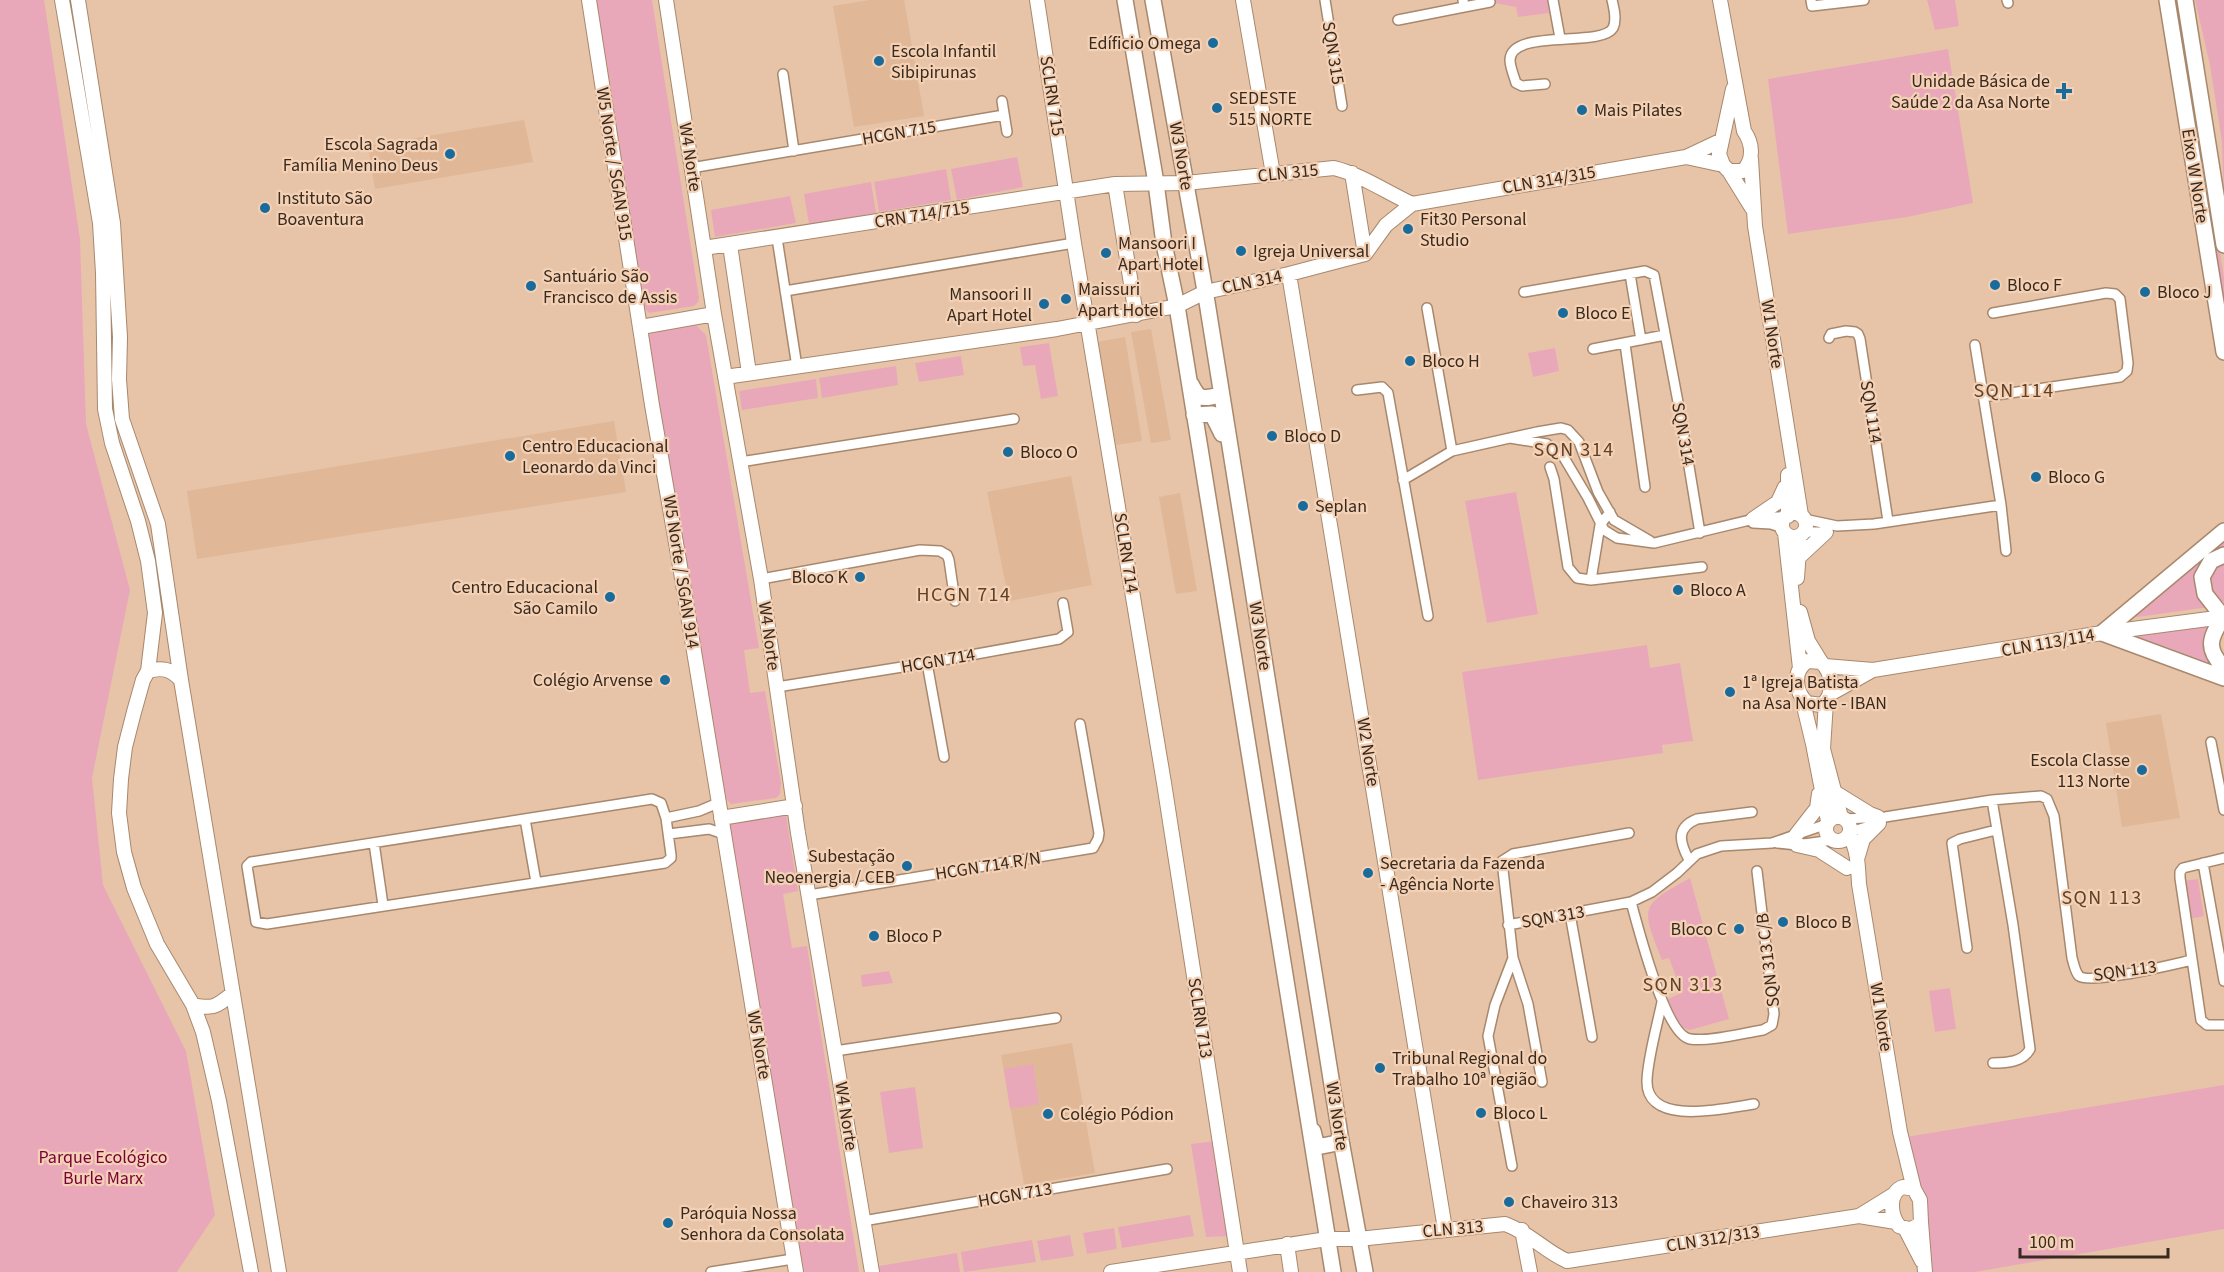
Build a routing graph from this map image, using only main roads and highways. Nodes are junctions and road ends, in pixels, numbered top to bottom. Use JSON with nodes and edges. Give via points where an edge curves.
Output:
{"nodes":[{"id":1,"x":1125,"y":0,"type":"edge"},
{"id":2,"x":1153,"y":0,"type":"edge"},
{"id":3,"x":2167,"y":0,"type":"edge"},
{"id":4,"x":2185,"y":0,"type":"edge"},
{"id":5,"x":1130,"y":35,"type":"junction"},
{"id":6,"x":1163,"y":66,"type":"junction"},
{"id":7,"x":1140,"y":87,"type":"junction"},
{"id":8,"x":1177,"y":129,"type":"junction"},
{"id":9,"x":2224,"y":245,"type":"edge"},
{"id":10,"x":2224,"y":352,"type":"edge"},
{"id":11,"x":1187,"y":376,"type":"junction"},
{"id":12,"x":1221,"y":395,"type":"junction"},
{"id":13,"x":1194,"y":415,"type":"junction"},
{"id":14,"x":1231,"y":459,"type":"junction"},
{"id":15,"x":2224,"y":531,"type":"edge"},
{"id":16,"x":2224,"y":555,"type":"edge"},
{"id":17,"x":2223,"y":617,"type":"edge"},
{"id":18,"x":2224,"y":668,"type":"edge"},
{"id":19,"x":2224,"y":678,"type":"edge"},
{"id":20,"x":1305,"y":1102,"type":"junction"},
{"id":21,"x":1340,"y":1135,"type":"junction"},
{"id":22,"x":1333,"y":1272,"type":"edge"},
{"id":23,"x":1365,"y":1272,"type":"edge"}],
"edges":[{"from":1,"to":5,"type":"main road","name":"W3 Norte"},
{"from":2,"to":6,"type":"main road","name":"W3 Norte"},
{"from":3,"to":10,"type":"main road","name":"Eixo W Norte"},
{"from":4,"to":9,"type":"main road","name":"Eixo W Norte"},
{"from":5,"to":6,"type":"main road","via":[[1145,69]]},
{"from":5,"to":7,"type":"main road","name":"W3 Norte"},
{"from":6,"to":8,"type":"main road","name":"W3 Norte"},
{"from":7,"to":8,"type":"main road","via":[[1157,84],[1162,88]]},
{"from":7,"to":11,"type":"main road","name":"W3 Norte"},
{"from":8,"to":12,"type":"main road","name":"W3 Norte"},
{"from":11,"to":12,"type":"main road","via":[[1201,399]]},
{"from":11,"to":13,"type":"main road","name":"W3 Norte"},
{"from":12,"to":14,"type":"main road","name":"W3 Norte"},
{"from":13,"to":14,"type":"main road","via":[[1212,414]]},
{"from":13,"to":20,"type":"main road","name":"W3 Norte"},
{"from":14,"to":21,"type":"main road","name":"W3 Norte"},
{"from":15,"to":19,"type":"main road","via":[[2102,633]]},
{"from":16,"to":17,"type":"main road","via":[[2211,561],[2202,577],[2205,594]]},
{"from":17,"to":18,"type":"main road","via":[[2211,644],[2214,656]]},
{"from":20,"to":21,"type":"main road","via":[[1316,1143],[1331,1145]]},
{"from":20,"to":22,"type":"main road","name":"W3 Norte"},
{"from":21,"to":23,"type":"main road","name":"W3 Norte"}]}
